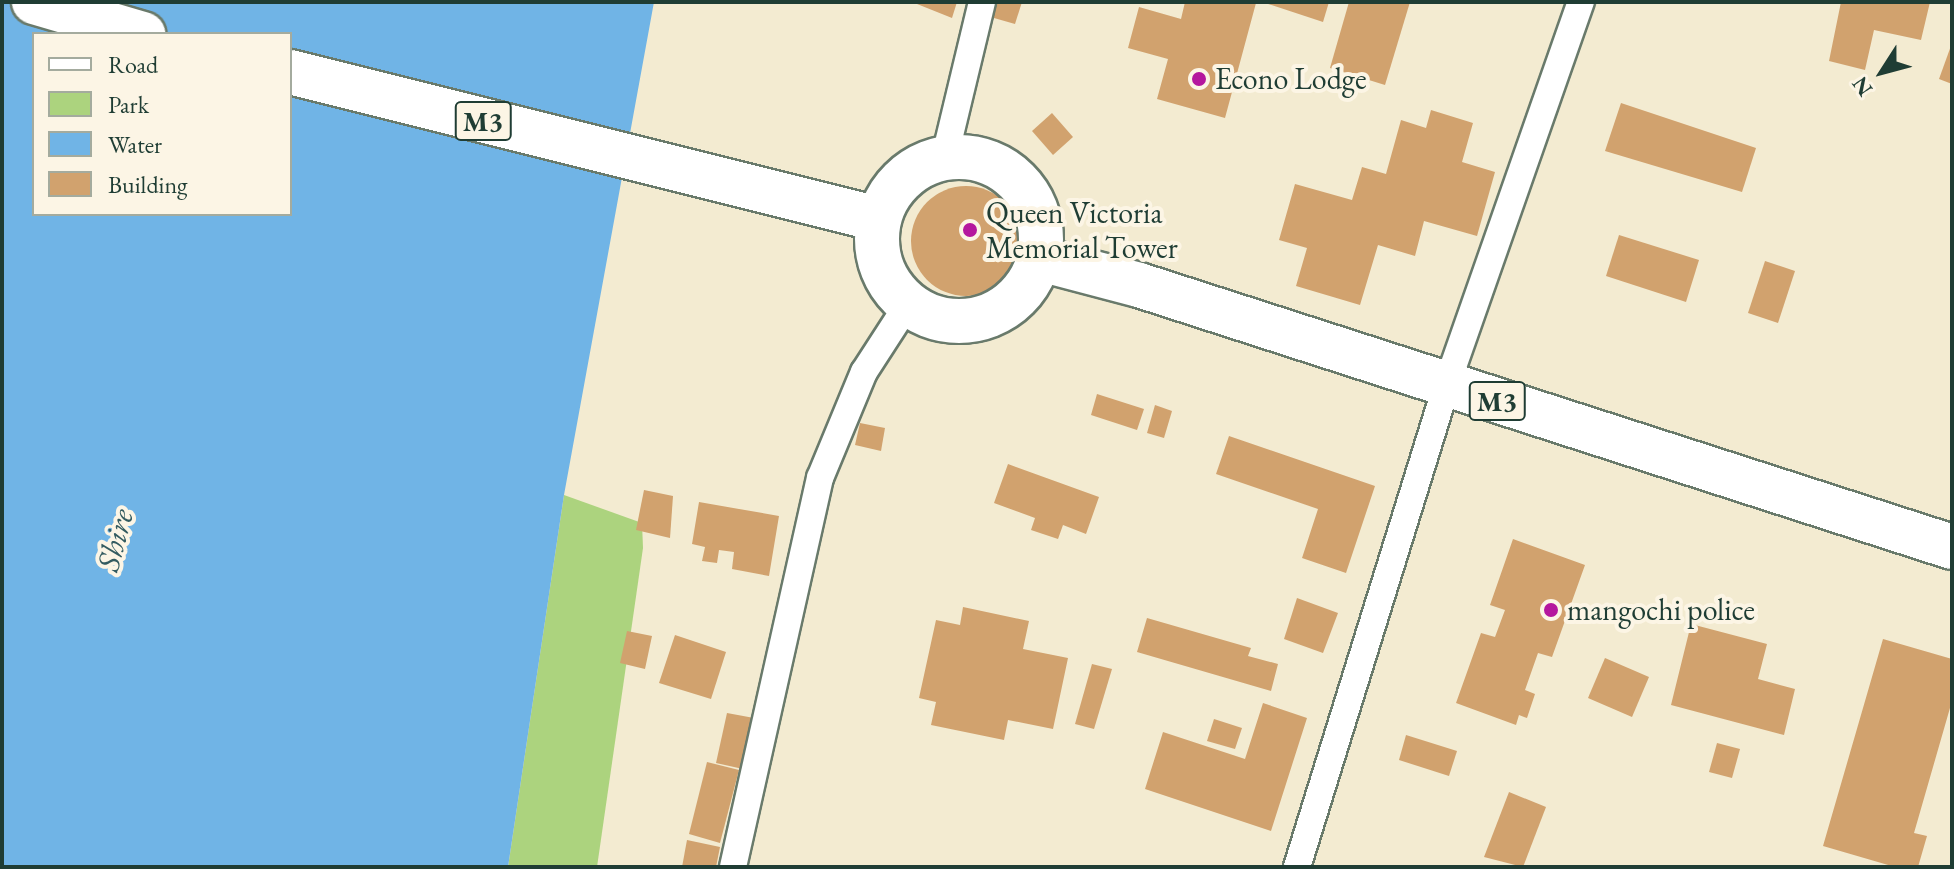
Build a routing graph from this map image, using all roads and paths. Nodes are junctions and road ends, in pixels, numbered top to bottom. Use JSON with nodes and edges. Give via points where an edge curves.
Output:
{"nodes":[{"id":1,"x":34,"y":2,"type":"edge"},
{"id":2,"x":982,"y":2,"type":"edge"},
{"id":3,"x":1581,"y":2,"type":"edge"},
{"id":4,"x":136,"y":32,"type":"edge"},
{"id":5,"x":292,"y":73,"type":"edge"},
{"id":6,"x":945,"y":156,"type":"junction"},
{"id":7,"x":878,"y":219,"type":"junction"},
{"id":8,"x":1040,"y":259,"type":"junction"},
{"id":9,"x":908,"y":304,"type":"junction"},
{"id":10,"x":1447,"y":384,"type":"junction"},
{"id":11,"x":1952,"y":547,"type":"edge"},
{"id":12,"x":733,"y":867,"type":"edge"},
{"id":13,"x":1297,"y":867,"type":"edge"}],
"edges":[{"from":1,"to":4,"type":"highway"},
{"from":2,"to":6,"type":"street"},
{"from":3,"to":10,"type":"street"},
{"from":5,"to":7,"type":"highway","number":"M3"},
{"from":6,"to":7,"type":"highway","via":[[907,175],[892,190]]},
{"from":6,"to":8,"type":"highway","via":[[978,158],[1008,171],[1030,196],[1041,226]]},
{"from":7,"to":9,"type":"highway","via":[[882,266]]},
{"from":8,"to":9,"type":"highway","via":[[1017,299],[975,321],[928,316]]},
{"from":8,"to":10,"type":"highway","number":"M3","via":[[1139,285]]},
{"from":9,"to":12,"type":"street","via":[[864,372],[820,478]]},
{"from":10,"to":11,"type":"highway","number":"M3"},
{"from":10,"to":13,"type":"street"}]}
